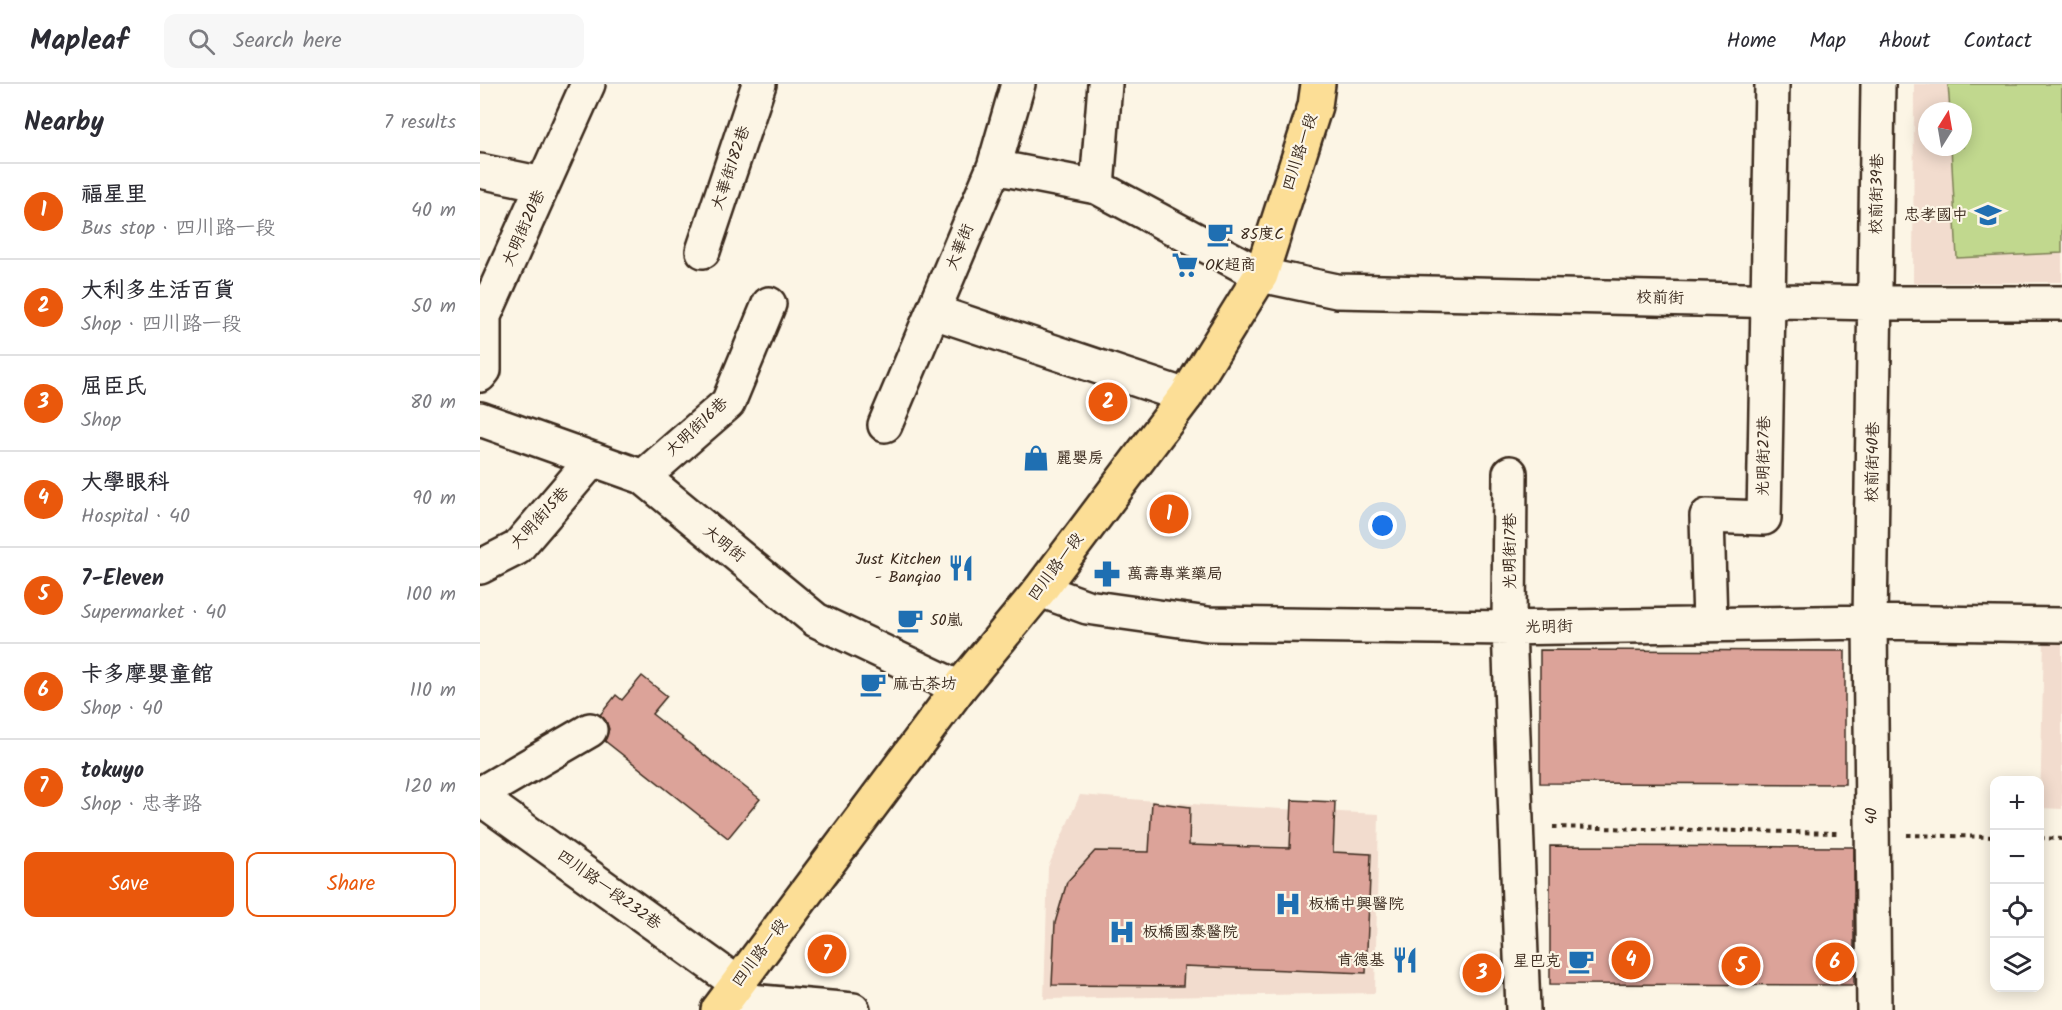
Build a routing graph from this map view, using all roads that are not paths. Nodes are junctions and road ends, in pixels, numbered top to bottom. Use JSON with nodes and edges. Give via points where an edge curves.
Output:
{"nodes":[{"id":1,"x":588,"y":84,"type":"edge"},
{"id":2,"x":759,"y":84,"type":"edge"},
{"id":3,"x":1018,"y":84,"type":"edge"},
{"id":4,"x":1105,"y":84,"type":"edge"},
{"id":5,"x":1318,"y":84,"type":"edge"},
{"id":6,"x":1772,"y":84,"type":"edge"},
{"id":7,"x":1878,"y":84,"type":"edge"},
{"id":8,"x":993,"y":167,"type":"junction"},
{"id":9,"x":480,"y":171,"type":"edge"},
{"id":10,"x":543,"y":184,"type":"junction"},
{"id":11,"x":1097,"y":187,"type":"junction"},
{"id":12,"x":703,"y":251,"type":"dead end"},
{"id":13,"x":1261,"y":275,"type":"junction"},
{"id":14,"x":1766,"y":301,"type":"junction"},
{"id":15,"x":1876,"y":303,"type":"junction"},
{"id":16,"x":2062,"y":303,"type":"edge"},
{"id":17,"x":769,"y":304,"type":"dead end"},
{"id":18,"x":934,"y":312,"type":"junction"},
{"id":19,"x":480,"y":375,"type":"edge"},
{"id":20,"x":1186,"y":396,"type":"junction"},
{"id":21,"x":480,"y":419,"type":"edge"},
{"id":22,"x":885,"y":425,"type":"dead end"},
{"id":23,"x":593,"y":459,"type":"junction"},
{"id":24,"x":1510,"y":473,"type":"dead end"},
{"id":25,"x":643,"y":477,"type":"junction"},
{"id":26,"x":480,"y":567,"type":"edge"},
{"id":27,"x":1040,"y":590,"type":"junction"},
{"id":28,"x":1870,"y":622,"type":"junction"},
{"id":29,"x":1710,"y":624,"type":"junction"},
{"id":30,"x":2062,"y":625,"type":"edge"},
{"id":31,"x":1509,"y":628,"type":"junction"},
{"id":32,"x":959,"y":688,"type":"junction"},
{"id":33,"x":590,"y":730,"type":"dead end"},
{"id":34,"x":480,"y":796,"type":"edge"},
{"id":35,"x":729,"y":1000,"type":"edge"},
{"id":36,"x":853,"y":1010,"type":"edge"},
{"id":37,"x":1523,"y":1010,"type":"edge"},
{"id":38,"x":1874,"y":1010,"type":"edge"}],
"edges":[{"from":1,"to":10,"type":"street","name":"大明街20巷"},
{"from":2,"to":12,"type":"street","name":"大華街182巷"},
{"from":3,"to":8,"type":"street","name":"大華街"},
{"from":4,"to":11,"type":"street"},
{"from":5,"to":13,"type":"main road","name":"四川路一段","via":[[1315,106]]},
{"from":6,"to":14,"type":"street"},
{"from":7,"to":15,"type":"street","name":"校前街39巷"},
{"from":8,"to":11,"type":"street"},
{"from":8,"to":18,"type":"street","name":"大華街"},
{"from":9,"to":10,"type":"street"},
{"from":10,"to":19,"type":"street","name":"大明街20巷","via":[[484,316],[484,370]]},
{"from":11,"to":13,"type":"street"},
{"from":13,"to":14,"type":"street","name":"校前街","via":[[1338,291]]},
{"from":13,"to":20,"type":"main road","name":"四川路一段"},
{"from":14,"to":15,"type":"street","name":"校前街"},
{"from":14,"to":29,"type":"street","name":"光明街27巷","via":[[1764,518],[1707,516]]},
{"from":15,"to":16,"type":"street","name":"校前街"},
{"from":15,"to":28,"type":"street","name":"校前街40巷"},
{"from":17,"to":25,"type":"street","name":"大明街16巷","via":[[728,403]]},
{"from":18,"to":20,"type":"street"},
{"from":18,"to":22,"type":"street","name":"大華街"},
{"from":20,"to":27,"type":"main road","name":"四川路一段"},
{"from":21,"to":23,"type":"street","name":"大明街"},
{"from":23,"to":25,"type":"street","name":"大明街"},
{"from":23,"to":26,"type":"street","name":"大明街15巷","via":[[517,548]]},
{"from":24,"to":31,"type":"street","name":"光明街17巷"},
{"from":25,"to":32,"type":"street","name":"大明街","via":[[816,620]]},
{"from":27,"to":31,"type":"street","name":"光明街","via":[[1087,607],[1208,624]]},
{"from":27,"to":32,"type":"main road","name":"四川路一段"},
{"from":28,"to":29,"type":"street","name":"光明街"},
{"from":28,"to":30,"type":"street","name":"光明街"},
{"from":28,"to":38,"type":"street","name":"40"},
{"from":29,"to":31,"type":"street","name":"光明街"},
{"from":31,"to":37,"type":"street","name":"光明街17巷"},
{"from":32,"to":35,"type":"main road","name":"四川路一段"},
{"from":33,"to":34,"type":"street","name":"四川路一段232巷"},
{"from":34,"to":35,"type":"street","name":"四川路一段232巷"},
{"from":35,"to":36,"type":"street"}]}
